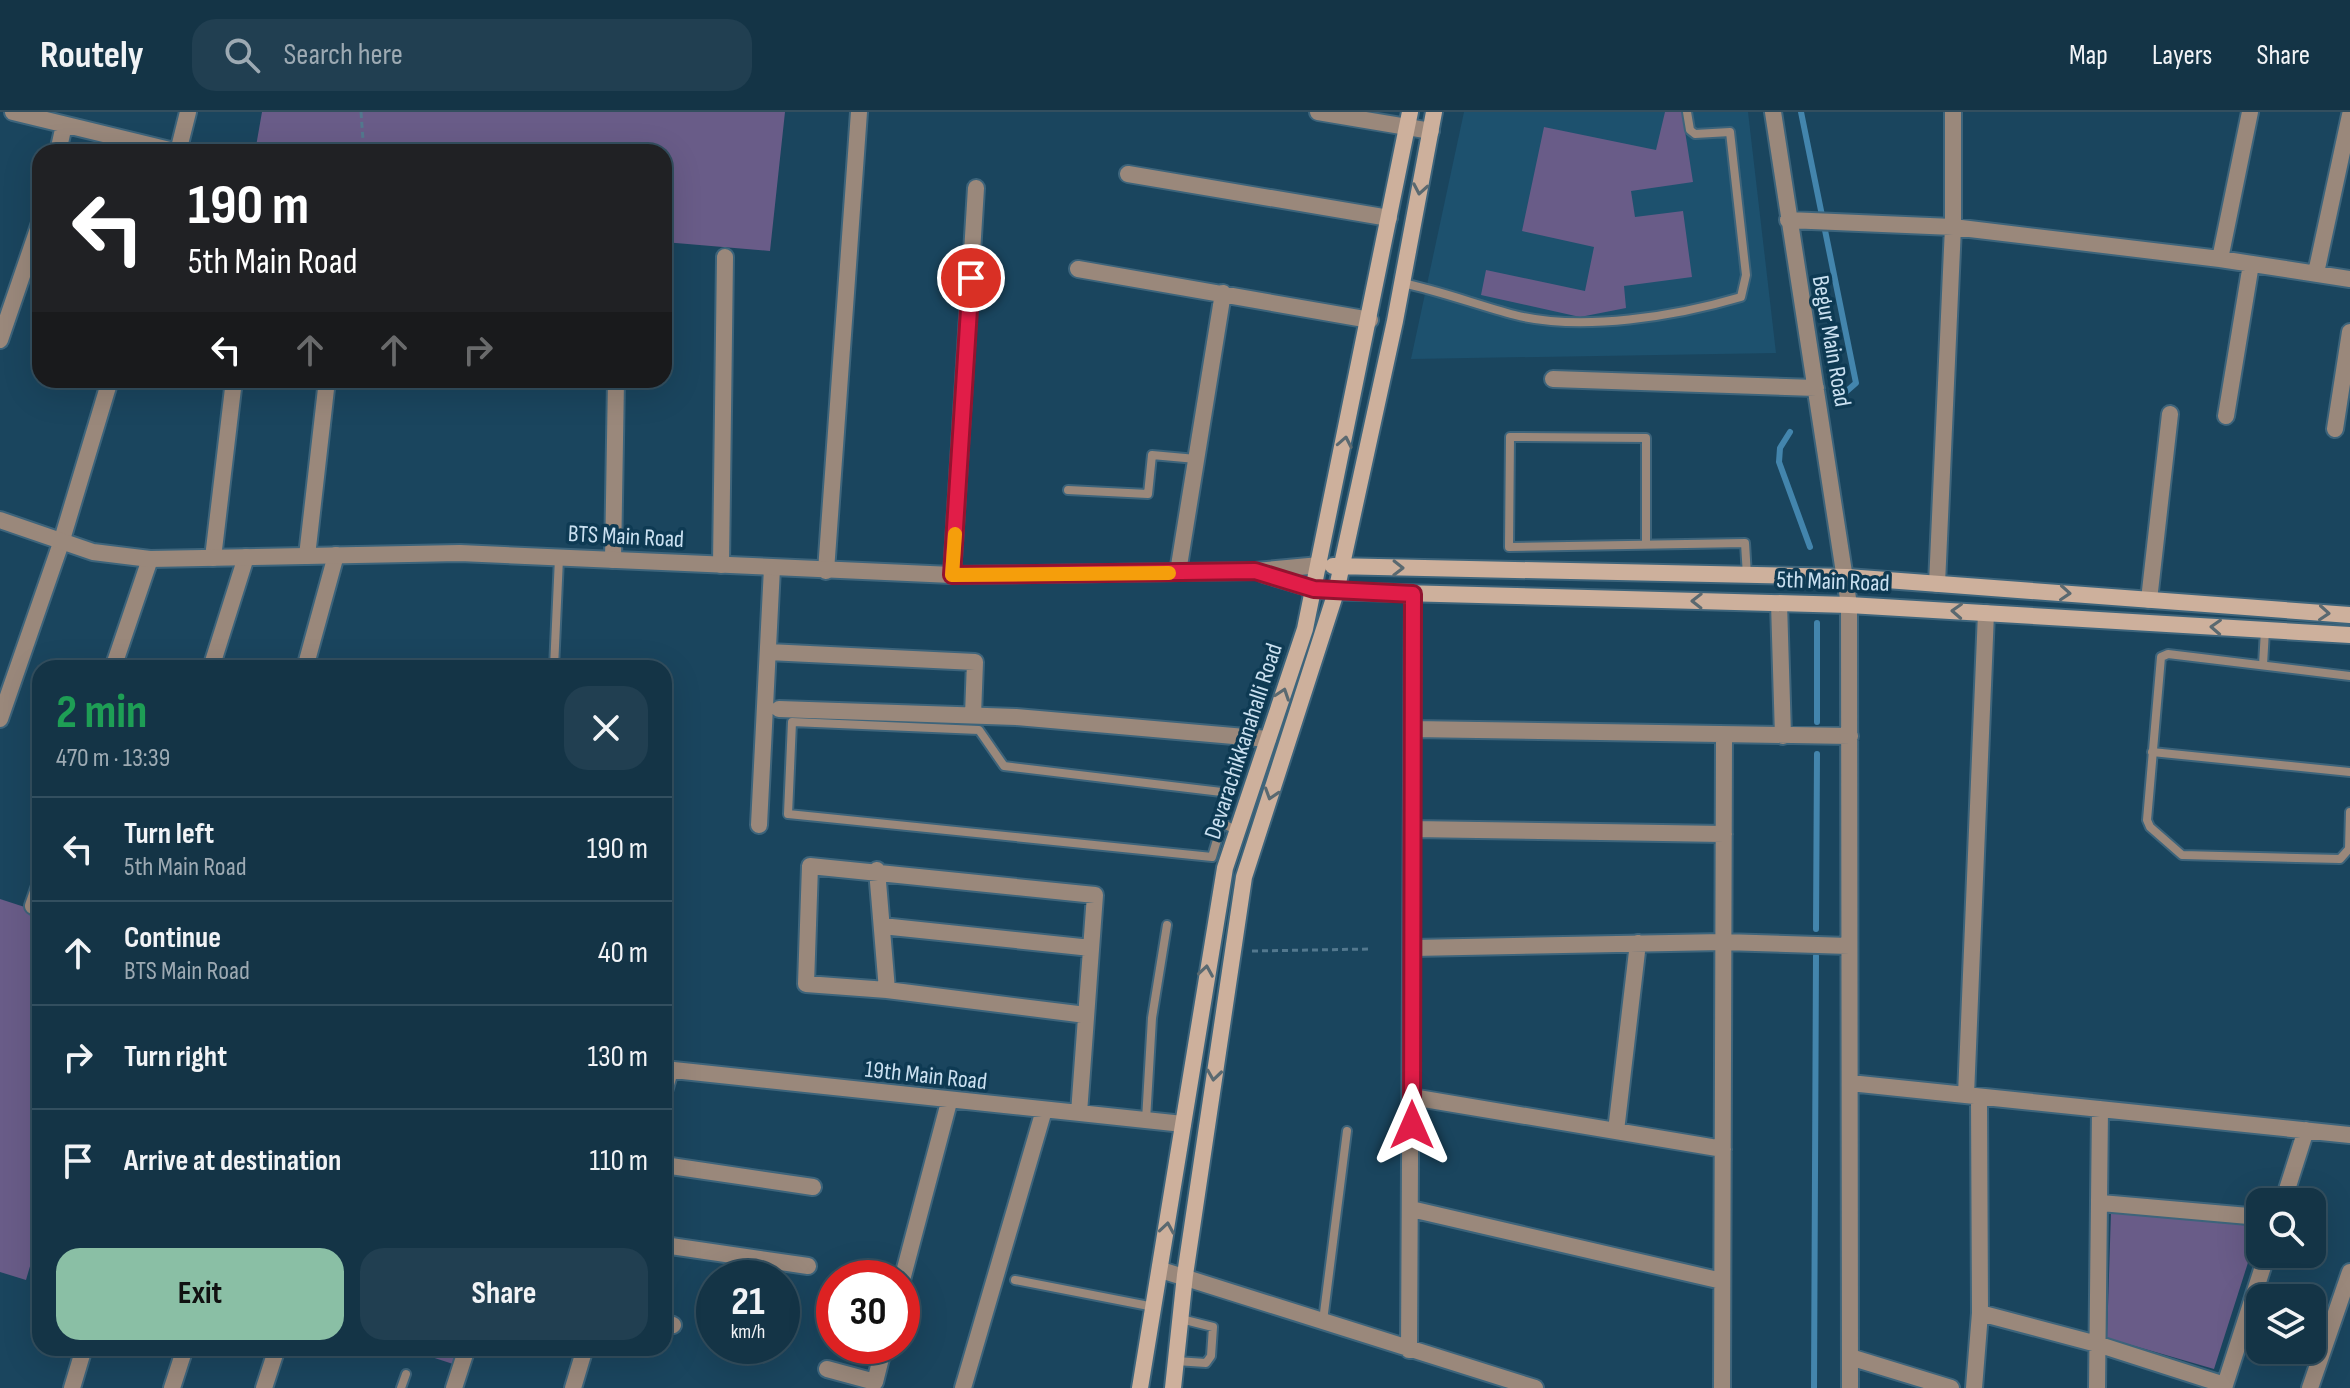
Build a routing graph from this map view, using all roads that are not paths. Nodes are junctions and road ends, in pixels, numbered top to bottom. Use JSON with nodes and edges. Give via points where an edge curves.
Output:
{"nodes":[{"id":1,"x":13,"y":112,"type":"edge"},
{"id":2,"x":188,"y":112,"type":"edge"},
{"id":3,"x":859,"y":112,"type":"edge"},
{"id":4,"x":1318,"y":112,"type":"edge"},
{"id":5,"x":1434,"y":112,"type":"edge"},
{"id":6,"x":1687,"y":112,"type":"edge"},
{"id":7,"x":1773,"y":112,"type":"edge"},
{"id":8,"x":1953,"y":112,"type":"edge"},
{"id":9,"x":2250,"y":112,"type":"edge"},
{"id":10,"x":2350,"y":115,"type":"edge"},
{"id":11,"x":1408,"y":119,"type":"edge"},
{"id":12,"x":62,"y":120,"type":"edge"},
{"id":13,"x":1431,"y":131,"type":"junction"},
{"id":14,"x":59,"y":144,"type":"edge"},
{"id":15,"x":149,"y":144,"type":"edge"},
{"id":16,"x":180,"y":144,"type":"edge"},
{"id":17,"x":1128,"y":174,"type":"dead end"},
{"id":18,"x":976,"y":188,"type":"dead end"},
{"id":19,"x":1389,"y":218,"type":"junction"},
{"id":20,"x":1788,"y":220,"type":"junction"},
{"id":21,"x":1953,"y":227,"type":"junction"},
{"id":22,"x":32,"y":246,"type":"edge"},
{"id":23,"x":725,"y":257,"type":"dead end"},
{"id":24,"x":2220,"y":259,"type":"junction"},
{"id":25,"x":2251,"y":264,"type":"junction"},
{"id":26,"x":1078,"y":269,"type":"dead end"},
{"id":27,"x":2316,"y":273,"type":"junction"},
{"id":28,"x":2350,"y":279,"type":"edge"},
{"id":29,"x":1402,"y":283,"type":"junction"},
{"id":30,"x":1223,"y":293,"type":"junction"},
{"id":31,"x":1370,"y":320,"type":"junction"},
{"id":32,"x":2350,"y":332,"type":"edge"},
{"id":33,"x":0,"y":340,"type":"edge"},
{"id":34,"x":1553,"y":379,"type":"dead end"},
{"id":35,"x":108,"y":388,"type":"edge"},
{"id":36,"x":233,"y":388,"type":"edge"},
{"id":37,"x":326,"y":388,"type":"edge"},
{"id":38,"x":616,"y":388,"type":"edge"},
{"id":39,"x":1816,"y":388,"type":"junction"},
{"id":40,"x":2170,"y":414,"type":"dead end"},
{"id":41,"x":2226,"y":416,"type":"dead end"},
{"id":42,"x":2335,"y":429,"type":"dead end"},
{"id":43,"x":1196,"y":459,"type":"junction"},
{"id":44,"x":1068,"y":490,"type":"dead end"},
{"id":45,"x":0,"y":520,"type":"edge"},
{"id":46,"x":61,"y":543,"type":"junction"},
{"id":47,"x":1646,"y":544,"type":"junction"},
{"id":48,"x":336,"y":555,"type":"junction"},
{"id":49,"x":307,"y":556,"type":"junction"},
{"id":50,"x":246,"y":557,"type":"junction"},
{"id":51,"x":559,"y":557,"type":"junction"},
{"id":52,"x":213,"y":558,"type":"junction"},
{"id":53,"x":150,"y":559,"type":"junction"},
{"id":54,"x":613,"y":560,"type":"junction"},
{"id":55,"x":721,"y":565,"type":"junction"},
{"id":56,"x":1320,"y":565,"type":"junction"},
{"id":57,"x":1341,"y":566,"type":"junction"},
{"id":58,"x":772,"y":568,"type":"junction"},
{"id":59,"x":826,"y":571,"type":"junction"},
{"id":60,"x":1255,"y":571,"type":"junction"},
{"id":61,"x":1178,"y":572,"type":"junction"},
{"id":62,"x":952,"y":575,"type":"junction"},
{"id":63,"x":1747,"y":576,"type":"junction"},
{"id":64,"x":1847,"y":577,"type":"junction"},
{"id":65,"x":1937,"y":584,"type":"junction"},
{"id":66,"x":1314,"y":589,"type":"junction"},
{"id":67,"x":1336,"y":592,"type":"junction"},
{"id":68,"x":1413,"y":594,"type":"junction"},
{"id":69,"x":2149,"y":600,"type":"junction"},
{"id":70,"x":1779,"y":603,"type":"junction"},
{"id":71,"x":1849,"y":605,"type":"junction"},
{"id":72,"x":1986,"y":613,"type":"junction"},
{"id":73,"x":2350,"y":615,"type":"edge"},
{"id":74,"x":2265,"y":630,"type":"junction"},
{"id":75,"x":2350,"y":635,"type":"edge"},
{"id":76,"x":768,"y":652,"type":"junction"},
{"id":77,"x":116,"y":660,"type":"edge"},
{"id":78,"x":214,"y":660,"type":"edge"},
{"id":79,"x":307,"y":660,"type":"edge"},
{"id":80,"x":554,"y":660,"type":"edge"},
{"id":81,"x":2263,"y":665,"type":"junction"},
{"id":82,"x":2350,"y":676,"type":"edge"},
{"id":83,"x":779,"y":709,"type":"dead end"},
{"id":84,"x":973,"y":715,"type":"junction"},
{"id":85,"x":0,"y":719,"type":"edge"},
{"id":86,"x":1413,"y":729,"type":"junction"},
{"id":87,"x":1724,"y":736,"type":"junction"},
{"id":88,"x":1783,"y":736,"type":"junction"},
{"id":89,"x":1850,"y":736,"type":"junction"},
{"id":90,"x":1268,"y":739,"type":"junction"},
{"id":91,"x":2152,"y":752,"type":"junction"},
{"id":92,"x":2350,"y":772,"type":"edge"},
{"id":93,"x":2350,"y":812,"type":"edge"},
{"id":94,"x":1222,"y":823,"type":"junction"},
{"id":95,"x":759,"y":825,"type":"dead end"},
{"id":96,"x":1413,"y":829,"type":"junction"},
{"id":97,"x":1237,"y":831,"type":"junction"},
{"id":98,"x":1724,"y":834,"type":"junction"},
{"id":99,"x":877,"y":870,"type":"junction"},
{"id":100,"x":1167,"y":925,"type":"dead end"},
{"id":101,"x":882,"y":926,"type":"junction"},
{"id":102,"x":1723,"y":942,"type":"junction"},
{"id":103,"x":1638,"y":943,"type":"junction"},
{"id":104,"x":1849,"y":946,"type":"junction"},
{"id":105,"x":1091,"y":948,"type":"junction"},
{"id":106,"x":1413,"y":948,"type":"junction"},
{"id":107,"x":887,"y":990,"type":"junction"},
{"id":108,"x":1086,"y":1015,"type":"junction"},
{"id":109,"x":672,"y":1071,"type":"edge"},
{"id":110,"x":1850,"y":1083,"type":"junction"},
{"id":111,"x":1972,"y":1096,"type":"junction"},
{"id":112,"x":1412,"y":1097,"type":"junction"},
{"id":113,"x":949,"y":1102,"type":"junction"},
{"id":114,"x":2100,"y":1109,"type":"junction"},
{"id":115,"x":1044,"y":1110,"type":"junction"},
{"id":116,"x":1079,"y":1113,"type":"junction"},
{"id":117,"x":1146,"y":1120,"type":"junction"},
{"id":118,"x":1183,"y":1124,"type":"junction"},
{"id":119,"x":2306,"y":1130,"type":"junction"},
{"id":120,"x":1347,"y":1131,"type":"dead end"},
{"id":121,"x":1616,"y":1131,"type":"junction"},
{"id":122,"x":2350,"y":1135,"type":"edge"},
{"id":123,"x":1723,"y":1149,"type":"junction"},
{"id":124,"x":672,"y":1166,"type":"edge"},
{"id":125,"x":813,"y":1187,"type":"dead end"},
{"id":126,"x":2287,"y":1188,"type":"edge"},
{"id":127,"x":2101,"y":1203,"type":"junction"},
{"id":128,"x":1411,"y":1209,"type":"junction"},
{"id":129,"x":2246,"y":1216,"type":"edge"},
{"id":130,"x":672,"y":1246,"type":"edge"},
{"id":131,"x":907,"y":1260,"type":"edge"},
{"id":132,"x":808,"y":1266,"type":"dead end"},
{"id":133,"x":2263,"y":1268,"type":"edge"},
{"id":134,"x":1161,"y":1270,"type":"junction"},
{"id":135,"x":2350,"y":1272,"type":"edge"},
{"id":136,"x":1185,"y":1275,"type":"junction"},
{"id":137,"x":1015,"y":1280,"type":"dead end"},
{"id":138,"x":1722,"y":1281,"type":"junction"},
{"id":139,"x":1155,"y":1307,"type":"junction"},
{"id":140,"x":1980,"y":1313,"type":"junction"},
{"id":141,"x":1180,"y":1319,"type":"junction"},
{"id":142,"x":1323,"y":1322,"type":"junction"},
{"id":143,"x":2097,"y":1344,"type":"junction"},
{"id":144,"x":1409,"y":1350,"type":"junction"},
{"id":145,"x":82,"y":1356,"type":"edge"},
{"id":146,"x":182,"y":1356,"type":"edge"},
{"id":147,"x":274,"y":1356,"type":"edge"},
{"id":148,"x":464,"y":1356,"type":"edge"},
{"id":149,"x":583,"y":1356,"type":"edge"},
{"id":150,"x":1850,"y":1357,"type":"junction"},
{"id":151,"x":1176,"y":1361,"type":"junction"},
{"id":152,"x":880,"y":1364,"type":"edge"},
{"id":153,"x":827,"y":1369,"type":"dead end"},
{"id":154,"x":406,"y":1374,"type":"dead end"},
{"id":155,"x":2225,"y":1387,"type":"edge"},
{"id":156,"x":72,"y":1388,"type":"edge"},
{"id":157,"x":172,"y":1388,"type":"edge"},
{"id":158,"x":264,"y":1388,"type":"edge"},
{"id":159,"x":401,"y":1388,"type":"edge"},
{"id":160,"x":454,"y":1388,"type":"edge"},
{"id":161,"x":573,"y":1388,"type":"edge"},
{"id":162,"x":963,"y":1388,"type":"edge"},
{"id":163,"x":1140,"y":1388,"type":"edge"},
{"id":164,"x":1173,"y":1388,"type":"edge"},
{"id":165,"x":1535,"y":1388,"type":"edge"},
{"id":166,"x":1722,"y":1388,"type":"edge"},
{"id":167,"x":1850,"y":1388,"type":"edge"},
{"id":168,"x":1951,"y":1388,"type":"edge"},
{"id":169,"x":1974,"y":1388,"type":"edge"},
{"id":170,"x":2097,"y":1388,"type":"edge"},
{"id":171,"x":2310,"y":1388,"type":"edge"}],
"edges":[{"from":1,"to":12,"type":"street"},
{"from":2,"to":16,"type":"street"},
{"from":3,"to":59,"type":"street"},
{"from":4,"to":11,"type":"street"},
{"from":5,"to":13,"type":"main road","name":"Devarachikkanahalli Road"},
{"from":6,"to":29,"type":"lane","via":[[1695,134],[1730,132],[1746,275],[1741,297],[1706,308],[1608,321],[1543,319]]},
{"from":7,"to":20,"type":"street","name":"Begur Main Road"},
{"from":8,"to":21,"type":"street"},
{"from":9,"to":24,"type":"street"},
{"from":10,"to":27,"type":"street"},
{"from":11,"to":13,"type":"street"},
{"from":11,"to":19,"type":"main road","name":"Devarachikkanahalli Road"},
{"from":12,"to":14,"type":"street"},
{"from":12,"to":15,"type":"street"},
{"from":13,"to":29,"type":"main road","name":"Devarachikkanahalli Road","one_way":true},
{"from":17,"to":19,"type":"street"},
{"from":18,"to":62,"type":"street"},
{"from":19,"to":31,"type":"main road","name":"Devarachikkanahalli Road"},
{"from":20,"to":21,"type":"street"},
{"from":20,"to":39,"type":"street","name":"Begur Main Road"},
{"from":21,"to":24,"type":"street"},
{"from":21,"to":65,"type":"street"},
{"from":22,"to":33,"type":"street"},
{"from":23,"to":55,"type":"street"},
{"from":24,"to":25,"type":"street"},
{"from":25,"to":27,"type":"street"},
{"from":25,"to":41,"type":"street"},
{"from":26,"to":30,"type":"street"},
{"from":27,"to":28,"type":"street"},
{"from":29,"to":57,"type":"main road","name":"Devarachikkanahalli Road"},
{"from":30,"to":31,"type":"street"},
{"from":30,"to":43,"type":"street"},
{"from":56,"to":31,"type":"main road","name":"Devarachikkanahalli Road","one_way":true},
{"from":32,"to":42,"type":"street"},
{"from":34,"to":39,"type":"street"},
{"from":35,"to":46,"type":"street"},
{"from":36,"to":52,"type":"street"},
{"from":37,"to":49,"type":"street"},
{"from":38,"to":54,"type":"street"},
{"from":39,"to":64,"type":"street","name":"Begur Main Road"},
{"from":40,"to":69,"type":"street"},
{"from":43,"to":44,"type":"lane","via":[[1152,455],[1148,494]]},
{"from":43,"to":61,"type":"street"},
{"from":45,"to":46,"type":"street","name":"BTS Main Road"},
{"from":46,"to":53,"type":"street","name":"BTS Main Road"},
{"from":46,"to":85,"type":"street"},
{"from":47,"to":47,"type":"lane","via":[[1646,438],[1510,437],[1509,547]]},
{"from":47,"to":63,"type":"lane","via":[[1745,543]]},
{"from":48,"to":49,"type":"street","name":"BTS Main Road"},
{"from":48,"to":51,"type":"street","name":"BTS Main Road"},
{"from":48,"to":79,"type":"street"},
{"from":49,"to":50,"type":"street","name":"BTS Main Road"},
{"from":50,"to":52,"type":"street","name":"BTS Main Road"},
{"from":50,"to":78,"type":"street"},
{"from":51,"to":54,"type":"street","name":"BTS Main Road"},
{"from":51,"to":80,"type":"lane"},
{"from":52,"to":53,"type":"street","name":"BTS Main Road"},
{"from":53,"to":77,"type":"street"},
{"from":54,"to":55,"type":"street","name":"BTS Main Road"},
{"from":55,"to":58,"type":"street","name":"BTS Main Road"},
{"from":56,"to":57,"type":"main road","name":"5th Main Road"},
{"from":56,"to":60,"type":"street","name":"BTS Main Road"},
{"from":56,"to":66,"type":"main road","name":"Devarachikkanahalli Road"},
{"from":57,"to":63,"type":"main road","name":"5th Main Road","one_way":true},
{"from":57,"to":67,"type":"main road","name":"Devarachikkanahalli Road"},
{"from":58,"to":59,"type":"street","name":"BTS Main Road"},
{"from":58,"to":76,"type":"street"},
{"from":59,"to":62,"type":"street","name":"BTS Main Road"},
{"from":60,"to":61,"type":"street","name":"BTS Main Road"},
{"from":60,"to":66,"type":"street","name":"BTS Main Road"},
{"from":61,"to":62,"type":"street","name":"BTS Main Road"},
{"from":63,"to":64,"type":"main road","name":"5th Main Road"},
{"from":64,"to":65,"type":"main road","name":"5th Main Road"},
{"from":64,"to":71,"type":"street","name":"Begur Main Road"},
{"from":65,"to":69,"type":"main road","name":"5th Main Road","one_way":true},
{"from":66,"to":67,"type":"main road","name":"5th Main Road"},
{"from":90,"to":66,"type":"main road","name":"Devarachikkanahalli Road","one_way":true},
{"from":67,"to":68,"type":"main road","name":"5th Main Road"},
{"from":67,"to":136,"type":"main road","name":"Devarachikkanahalli Road","one_way":true,"via":[[1244,877]]},
{"from":70,"to":68,"type":"main road","name":"5th Main Road","one_way":true},
{"from":68,"to":86,"type":"street"},
{"from":69,"to":73,"type":"main road","name":"5th Main Road","one_way":true},
{"from":70,"to":71,"type":"main road","name":"5th Main Road"},
{"from":70,"to":88,"type":"street"},
{"from":72,"to":71,"type":"main road","name":"5th Main Road","one_way":true},
{"from":71,"to":89,"type":"street","name":"Begur Main Road"},
{"from":74,"to":72,"type":"main road","name":"5th Main Road","one_way":true},
{"from":72,"to":111,"type":"street"},
{"from":74,"to":75,"type":"main road","name":"5th Main Road"},
{"from":74,"to":81,"type":"lane"},
{"from":76,"to":84,"type":"street","via":[[975,662]]},
{"from":76,"to":95,"type":"street"},
{"from":81,"to":82,"type":"lane"},
{"from":81,"to":91,"type":"lane","via":[[2161,657]]},
{"from":83,"to":84,"type":"street"},
{"from":84,"to":90,"type":"street"},
{"from":86,"to":87,"type":"street"},
{"from":86,"to":96,"type":"street"},
{"from":87,"to":88,"type":"street"},
{"from":87,"to":98,"type":"street"},
{"from":88,"to":89,"type":"street"},
{"from":89,"to":104,"type":"street","name":"Begur Main Road"},
{"from":90,"to":97,"type":"main road","name":"Devarachikkanahalli Road"},
{"from":91,"to":92,"type":"lane"},
{"from":91,"to":93,"type":"lane","via":[[2147,820],[2182,855],[2340,859],[2349,849]]},
{"from":94,"to":94,"type":"lane","via":[[1230,793],[1004,766],[979,730],[792,722],[788,814],[1212,857]]},
{"from":94,"to":97,"type":"lane"},
{"from":96,"to":98,"type":"street"},
{"from":96,"to":106,"type":"street"},
{"from":118,"to":97,"type":"main road","name":"Devarachikkanahalli Road","one_way":true,"via":[[1225,868]]},
{"from":98,"to":102,"type":"street"},
{"from":99,"to":101,"type":"street"},
{"from":99,"to":105,"type":"street","via":[[1095,895]]},
{"from":99,"to":107,"type":"street","via":[[810,866],[806,984]]},
{"from":100,"to":117,"type":"lane","via":[[1152,1018]]},
{"from":101,"to":105,"type":"street"},
{"from":101,"to":107,"type":"street"},
{"from":102,"to":103,"type":"street"},
{"from":102,"to":104,"type":"street"},
{"from":102,"to":123,"type":"street"},
{"from":103,"to":106,"type":"street"},
{"from":103,"to":121,"type":"street"},
{"from":104,"to":110,"type":"street","name":"Begur Main Road"},
{"from":105,"to":108,"type":"street"},
{"from":106,"to":112,"type":"street"},
{"from":107,"to":108,"type":"street"},
{"from":108,"to":116,"type":"street"},
{"from":109,"to":113,"type":"street","name":"19th Main Road"},
{"from":110,"to":111,"type":"street"},
{"from":110,"to":150,"type":"street","name":"Begur Main Road"},
{"from":111,"to":114,"type":"street"},
{"from":111,"to":140,"type":"street"},
{"from":112,"to":121,"type":"street"},
{"from":112,"to":128,"type":"street"},
{"from":113,"to":115,"type":"street","name":"19th Main Road"},
{"from":113,"to":131,"type":"street"},
{"from":114,"to":119,"type":"street"},
{"from":114,"to":127,"type":"street"},
{"from":115,"to":116,"type":"street","name":"19th Main Road"},
{"from":115,"to":162,"type":"street"},
{"from":116,"to":117,"type":"street","name":"19th Main Road"},
{"from":117,"to":118,"type":"street","name":"19th Main Road"},
{"from":134,"to":118,"type":"main road","name":"Devarachikkanahalli Road","one_way":true},
{"from":119,"to":122,"type":"street"},
{"from":119,"to":126,"type":"street"},
{"from":120,"to":142,"type":"lane"},
{"from":121,"to":123,"type":"street"},
{"from":123,"to":138,"type":"street"},
{"from":124,"to":125,"type":"street"},
{"from":127,"to":129,"type":"street"},
{"from":127,"to":143,"type":"street"},
{"from":128,"to":138,"type":"street"},
{"from":128,"to":144,"type":"street"},
{"from":130,"to":132,"type":"street"},
{"from":133,"to":155,"type":"street"},
{"from":134,"to":136,"type":"street"},
{"from":134,"to":139,"type":"main road","name":"Devarachikkanahalli Road"},
{"from":135,"to":171,"type":"street"},
{"from":136,"to":141,"type":"main road","name":"Devarachikkanahalli Road"},
{"from":136,"to":142,"type":"street"},
{"from":137,"to":139,"type":"lane"},
{"from":138,"to":166,"type":"street"},
{"from":139,"to":163,"type":"main road","name":"Devarachikkanahalli Road"},
{"from":140,"to":143,"type":"street"},
{"from":140,"to":169,"type":"street"},
{"from":141,"to":151,"type":"main road","name":"Devarachikkanahalli Road"},
{"from":141,"to":151,"type":"lane","via":[[1213,1327],[1211,1356],[1206,1363]]},
{"from":142,"to":144,"type":"street"},
{"from":143,"to":155,"type":"street"},
{"from":143,"to":170,"type":"street"},
{"from":144,"to":165,"type":"street"},
{"from":145,"to":156,"type":"street"},
{"from":146,"to":157,"type":"street"},
{"from":147,"to":158,"type":"street"},
{"from":148,"to":160,"type":"street"},
{"from":149,"to":161,"type":"street"},
{"from":150,"to":167,"type":"street","name":"Begur Main Road"},
{"from":150,"to":168,"type":"street"},
{"from":151,"to":164,"type":"main road","name":"Devarachikkanahalli Road"},
{"from":152,"to":153,"type":"street","via":[[875,1382]]},
{"from":154,"to":159,"type":"lane"}]}
